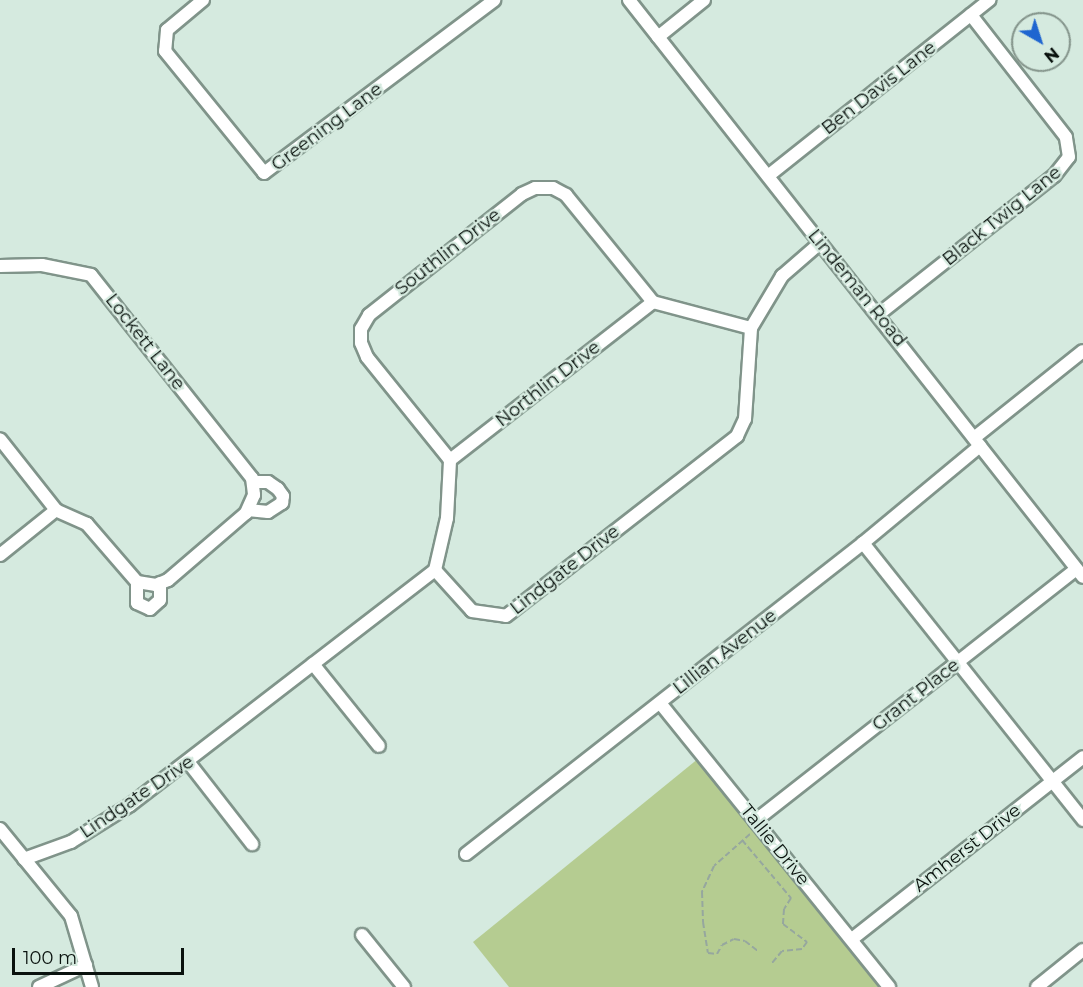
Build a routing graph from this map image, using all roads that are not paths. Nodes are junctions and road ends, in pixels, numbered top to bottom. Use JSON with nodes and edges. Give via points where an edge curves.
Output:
{"nodes":[{"id":1,"x":203,"y":0,"type":"edge"},
{"id":2,"x":494,"y":0,"type":"edge"},
{"id":3,"x":629,"y":0,"type":"edge"},
{"id":4,"x":704,"y":0,"type":"edge"},
{"id":5,"x":989,"y":0,"type":"edge"},
{"id":6,"x":971,"y":15,"type":"junction"},
{"id":7,"x":658,"y":37,"type":"junction"},
{"id":8,"x":768,"y":176,"type":"junction"},
{"id":9,"x":820,"y":243,"type":"junction"},
{"id":10,"x":0,"y":266,"type":"edge"},
{"id":11,"x":653,"y":302,"type":"junction"},
{"id":12,"x":879,"y":315,"type":"junction"},
{"id":13,"x":752,"y":328,"type":"junction"},
{"id":14,"x":1082,"y":354,"type":"edge"},
{"id":15,"x":0,"y":439,"type":"edge"},
{"id":16,"x":977,"y":442,"type":"junction"},
{"id":17,"x":450,"y":460,"type":"junction"},
{"id":18,"x":254,"y":488,"type":"junction"},
{"id":19,"x":56,"y":510,"type":"junction"},
{"id":20,"x":248,"y":510,"type":"junction"},
{"id":21,"x":863,"y":543,"type":"junction"},
{"id":22,"x":0,"y":555,"type":"edge"},
{"id":23,"x":435,"y":570,"type":"junction"},
{"id":24,"x":1080,"y":573,"type":"edge"},
{"id":25,"x":137,"y":582,"type":"junction"},
{"id":26,"x":160,"y":583,"type":"junction"},
{"id":27,"x":959,"y":662,"type":"junction"},
{"id":28,"x":313,"y":664,"type":"junction"},
{"id":29,"x":660,"y":703,"type":"junction"},
{"id":30,"x":379,"y":746,"type":"dead end"},
{"id":31,"x":1083,"y":757,"type":"edge"},
{"id":32,"x":189,"y":763,"type":"junction"},
{"id":33,"x":1052,"y":782,"type":"junction"},
{"id":34,"x":1083,"y":820,"type":"edge"},
{"id":35,"x":757,"y":824,"type":"junction"},
{"id":36,"x":0,"y":829,"type":"edge"},
{"id":37,"x":252,"y":844,"type":"dead end"},
{"id":38,"x":466,"y":854,"type":"dead end"},
{"id":39,"x":24,"y":859,"type":"junction"},
{"id":40,"x":362,"y":935,"type":"dead end"},
{"id":41,"x":852,"y":939,"type":"junction"},
{"id":42,"x":1083,"y":950,"type":"edge"},
{"id":43,"x":86,"y":965,"type":"junction"},
{"id":44,"x":39,"y":987,"type":"edge"},
{"id":45,"x":92,"y":987,"type":"edge"},
{"id":46,"x":404,"y":987,"type":"edge"},
{"id":47,"x":889,"y":987,"type":"edge"},
{"id":48,"x":1037,"y":987,"type":"edge"}],
"edges":[{"from":1,"to":2,"type":"street","name":"Greening Lane","via":[[167,30],[165,51],[264,173]]},
{"from":3,"to":7,"type":"street","name":"Lindeman Road"},
{"from":4,"to":7,"type":"street"},
{"from":5,"to":6,"type":"street","name":"Ben Davis Lane"},
{"from":6,"to":8,"type":"street","name":"Ben Davis Lane"},
{"from":6,"to":12,"type":"street","name":"Black Twig Lane","via":[[1066,137],[1069,157],[1054,177]]},
{"from":7,"to":8,"type":"street","name":"Lindeman Road"},
{"from":8,"to":9,"type":"street","name":"Lindeman Road"},
{"from":9,"to":12,"type":"street","name":"Lindeman Road"},
{"from":9,"to":13,"type":"street","name":"Lindgate Drive","via":[[782,276]]},
{"from":10,"to":18,"type":"street","name":"Lockett Lane","via":[[42,265],[91,275]]},
{"from":11,"to":13,"type":"street"},
{"from":11,"to":17,"type":"street","name":"Northlin Drive"},
{"from":11,"to":17,"type":"street","name":"Southlin Drive","via":[[566,195],[553,188],[522,194],[369,315],[361,329],[367,357]]},
{"from":12,"to":16,"type":"street","name":"Lindeman Road"},
{"from":13,"to":23,"type":"street","name":"Lindgate Drive","via":[[745,419],[737,436],[506,616],[472,611]]},
{"from":14,"to":16,"type":"street","name":"Lillian Avenue"},
{"from":15,"to":19,"type":"street"},
{"from":16,"to":21,"type":"street","name":"Lillian Avenue"},
{"from":16,"to":24,"type":"street","name":"Lindeman Road"},
{"from":17,"to":23,"type":"street","via":[[447,518]]},
{"from":18,"to":20,"type":"street"},
{"from":18,"to":20,"type":"street","via":[[268,482],[284,496],[282,503],[268,512]]},
{"from":19,"to":22,"type":"street"},
{"from":19,"to":25,"type":"street","via":[[87,524]]},
{"from":20,"to":26,"type":"street"},
{"from":21,"to":27,"type":"street"},
{"from":21,"to":29,"type":"street","name":"Lillian Avenue"},
{"from":23,"to":28,"type":"street","name":"Lindgate Drive"},
{"from":24,"to":27,"type":"street","name":"Grant Place"},
{"from":25,"to":26,"type":"street"},
{"from":25,"to":26,"type":"street","via":[[137,603],[150,609],[160,600]]},
{"from":27,"to":33,"type":"street"},
{"from":27,"to":35,"type":"street","name":"Grant Place"},
{"from":28,"to":30,"type":"street"},
{"from":28,"to":32,"type":"street","name":"Lindgate Drive"},
{"from":29,"to":35,"type":"street","name":"Tallie Drive"},
{"from":29,"to":38,"type":"street","name":"Lillian Avenue"},
{"from":31,"to":33,"type":"street","name":"Amherst Drive"},
{"from":32,"to":37,"type":"street"},
{"from":32,"to":39,"type":"street","name":"Lindgate Drive","via":[[71,842]]},
{"from":33,"to":34,"type":"street"},
{"from":33,"to":41,"type":"street","name":"Amherst Drive"},
{"from":35,"to":41,"type":"street","name":"Tallie Drive"},
{"from":36,"to":39,"type":"street"},
{"from":39,"to":43,"type":"street","via":[[71,916]]},
{"from":40,"to":46,"type":"street"},
{"from":41,"to":47,"type":"street","name":"Tallie Drive"},
{"from":42,"to":48,"type":"street"},
{"from":43,"to":44,"type":"street"},
{"from":43,"to":45,"type":"street"}]}
